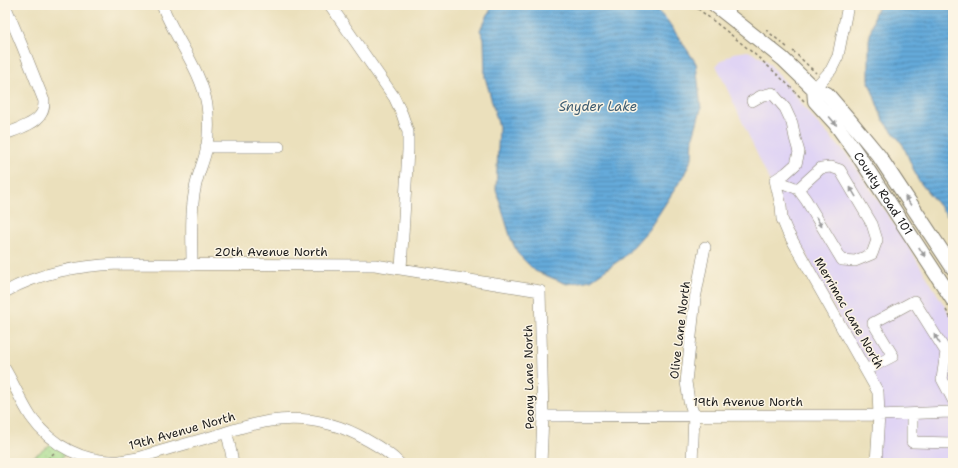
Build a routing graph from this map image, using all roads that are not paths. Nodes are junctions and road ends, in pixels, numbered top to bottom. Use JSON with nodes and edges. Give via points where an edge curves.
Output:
{"nodes":[{"id":1,"x":5,"y":5,"type":"edge"},
{"id":2,"x":162,"y":5,"type":"edge"},
{"id":3,"x":330,"y":5,"type":"edge"},
{"id":4,"x":715,"y":5,"type":"edge"},
{"id":5,"x":848,"y":5,"type":"edge"},
{"id":6,"x":814,"y":89,"type":"junction"},
{"id":7,"x":752,"y":101,"type":"dead end"},
{"id":8,"x":5,"y":134,"type":"edge"},
{"id":9,"x":206,"y":147,"type":"junction"},
{"id":10,"x":279,"y":147,"type":"dead end"},
{"id":11,"x":775,"y":180,"type":"junction"},
{"id":12,"x":798,"y":189,"type":"junction"},
{"id":13,"x":704,"y":247,"type":"dead end"},
{"id":14,"x":192,"y":265,"type":"junction"},
{"id":15,"x":953,"y":268,"type":"edge"},
{"id":16,"x":401,"y":269,"type":"junction"},
{"id":17,"x":540,"y":291,"type":"joint"},
{"id":18,"x":5,"y":292,"type":"edge"},
{"id":19,"x":950,"y":305,"type":"edge"},
{"id":20,"x":5,"y":368,"type":"edge"},
{"id":21,"x":866,"y":370,"type":"junction"},
{"id":22,"x":953,"y":400,"type":"edge"},
{"id":23,"x":953,"y":413,"type":"edge"},
{"id":24,"x":912,"y":414,"type":"junction"},
{"id":25,"x":694,"y":415,"type":"junction"},
{"id":26,"x":879,"y":415,"type":"junction"},
{"id":27,"x":543,"y":416,"type":"junction"},
{"id":28,"x":226,"y":432,"type":"junction"},
{"id":29,"x":953,"y":443,"type":"edge"},
{"id":30,"x":233,"y":463,"type":"edge"},
{"id":31,"x":399,"y":463,"type":"edge"},
{"id":32,"x":541,"y":463,"type":"edge"},
{"id":33,"x":692,"y":463,"type":"edge"},
{"id":34,"x":876,"y":463,"type":"edge"}],
"edges":[{"from":1,"to":8,"type":"street","via":[[44,101],[44,108],[38,119]]},
{"from":2,"to":9,"type":"street","via":[[201,83],[207,105]]},
{"from":3,"to":16,"type":"street","via":[[394,97],[408,132]]},
{"from":4,"to":6,"type":"main road","name":"County Road 101","via":[[783,59]]},
{"from":5,"to":6,"type":"street","via":[[838,56],[831,70]]},
{"from":15,"to":6,"type":"main road","name":"County Road 101","one_way":true,"via":[[879,156],[827,94]]},
{"from":6,"to":19,"type":"main road","name":"County Road 101","one_way":true,"via":[[816,101],[858,154]]},
{"from":7,"to":11,"type":"street","via":[[772,93],[785,108],[792,123],[799,152],[796,164]]},
{"from":9,"to":10,"type":"street"},
{"from":9,"to":14,"type":"street","via":[[192,204]]},
{"from":11,"to":12,"type":"street"},
{"from":11,"to":21,"type":"street","name":"Merrimac Lane North","via":[[782,219],[787,230]]},
{"from":12,"to":12,"type":"street","one_way":true,"via":[[842,260],[855,261],[872,254],[877,240],[872,224],[840,170],[831,167],[821,168]]},
{"from":13,"to":25,"type":"street","name":"Olive Lane North","via":[[695,299],[686,382]]},
{"from":14,"to":16,"type":"street","name":"20th Avenue North","via":[[375,266]]},
{"from":14,"to":18,"type":"street","name":"20th Avenue North","via":[[118,264],[74,268],[44,276]]},
{"from":16,"to":17,"type":"street","name":"20th Avenue North"},
{"from":17,"to":27,"type":"street","name":"Peony Lane North"},
{"from":20,"to":28,"type":"street","name":"19th Avenue North","via":[[40,430],[54,442],[86,458],[103,461],[138,458]]},
{"from":22,"to":21,"type":"street","one_way":true,"via":[[942,379],[946,352],[914,301],[873,323],[893,356]]},
{"from":21,"to":26,"type":"street","name":"Merrimac Lane North","via":[[878,392]]},
{"from":23,"to":24,"type":"street","name":"19th Avenue North"},
{"from":24,"to":26,"type":"street","name":"19th Avenue North"},
{"from":24,"to":29,"type":"street","via":[[912,442]]},
{"from":25,"to":26,"type":"street","name":"19th Avenue North"},
{"from":25,"to":27,"type":"street","name":"19th Avenue North"},
{"from":25,"to":33,"type":"street","name":"Olive Lane North"},
{"from":26,"to":34,"type":"street","name":"Merrimac Lane North"},
{"from":27,"to":32,"type":"street","name":"Peony Lane North"},
{"from":28,"to":30,"type":"street"},
{"from":28,"to":31,"type":"street","name":"19th Avenue North","via":[[270,421],[304,419],[337,426],[359,435],[379,446]]}]}
